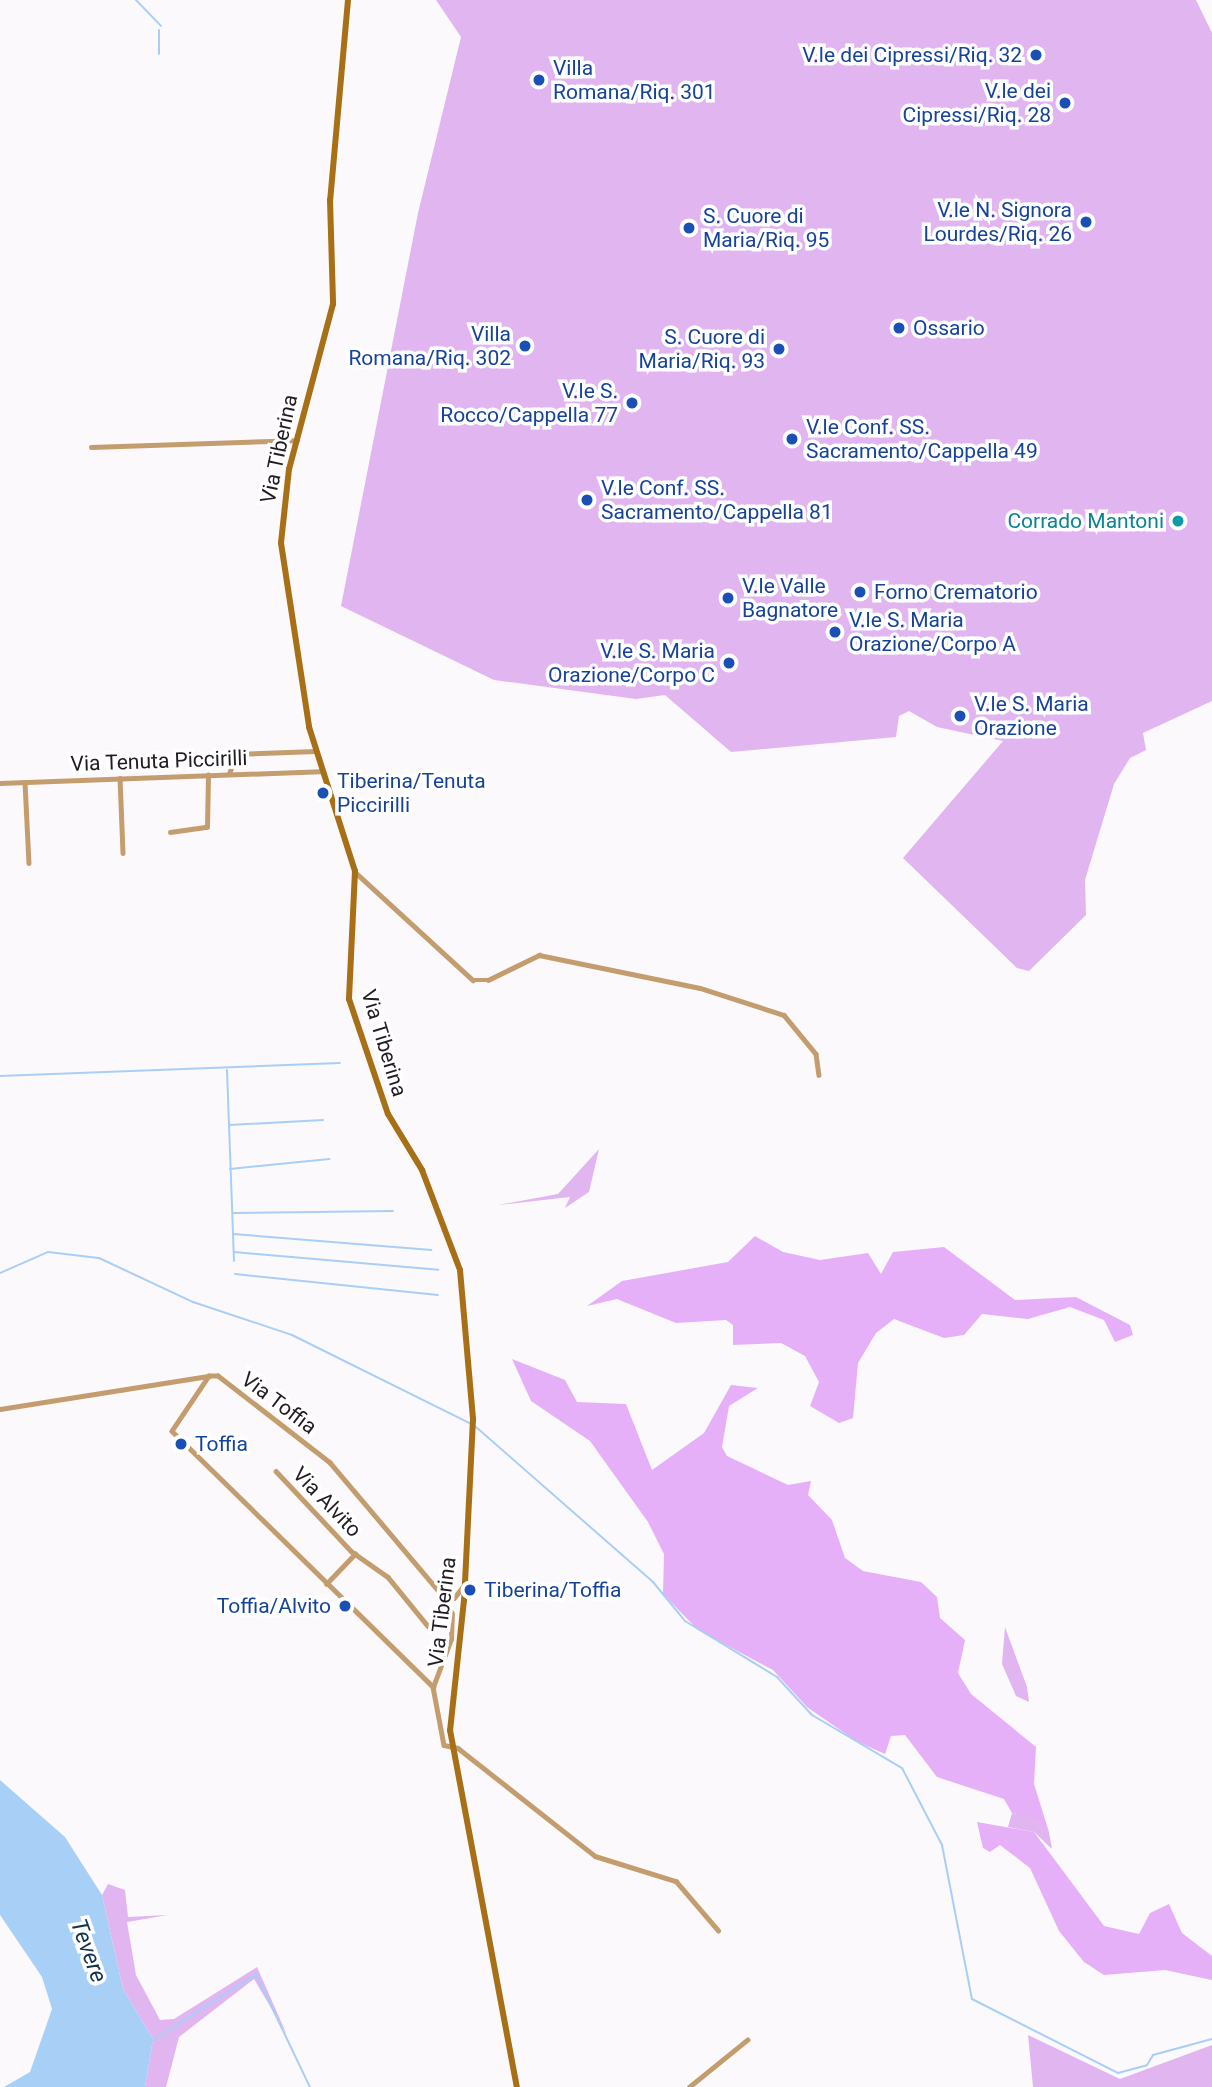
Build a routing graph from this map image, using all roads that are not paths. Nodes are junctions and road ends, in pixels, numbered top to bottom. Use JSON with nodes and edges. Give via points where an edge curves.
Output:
{"nodes":[{"id":1,"x":348,"y":0,"type":"edge"},
{"id":2,"x":298,"y":440,"type":"junction"},
{"id":3,"x":91,"y":447,"type":"dead end"},
{"id":4,"x":316,"y":751,"type":"junction"},
{"id":5,"x":320,"y":771,"type":"junction"},
{"id":6,"x":229,"y":774,"type":"junction"},
{"id":7,"x":208,"y":775,"type":"junction"},
{"id":8,"x":120,"y":778,"type":"junction"},
{"id":9,"x":25,"y":782,"type":"junction"},
{"id":10,"x":0,"y":783,"type":"edge"},
{"id":11,"x":170,"y":831,"type":"dead end"},
{"id":12,"x":123,"y":853,"type":"dead end"},
{"id":13,"x":29,"y":863,"type":"dead end"},
{"id":14,"x":355,"y":872,"type":"junction"},
{"id":15,"x":819,"y":1075,"type":"dead end"},
{"id":16,"x":209,"y":1376,"type":"junction"},
{"id":17,"x":0,"y":1409,"type":"edge"},
{"id":18,"x":276,"y":1471,"type":"dead end"},
{"id":19,"x":355,"y":1554,"type":"junction"},
{"id":20,"x":465,"y":1583,"type":"junction"},
{"id":21,"x":326,"y":1584,"type":"junction"},
{"id":22,"x":444,"y":1598,"type":"junction"},
{"id":23,"x":454,"y":1598,"type":"junction"},
{"id":24,"x":464,"y":1600,"type":"junction"},
{"id":25,"x":428,"y":1626,"type":"dead end"},
{"id":26,"x":433,"y":1688,"type":"junction"},
{"id":27,"x":453,"y":1746,"type":"junction"},
{"id":28,"x":718,"y":1930,"type":"dead end"},
{"id":29,"x":747,"y":2040,"type":"dead end"},
{"id":30,"x":517,"y":2087,"type":"edge"},
{"id":31,"x":690,"y":2087,"type":"edge"}],
"edges":[{"from":1,"to":2,"type":"main road","name":"Via Tiberina","via":[[330,200],[333,304]]},
{"from":2,"to":3,"type":"street"},
{"from":2,"to":4,"type":"main road","name":"Via Tiberina","via":[[281,543]]},
{"from":4,"to":5,"type":"main road","name":"Via Tiberina"},
{"from":4,"to":6,"type":"street","via":[[236,754]]},
{"from":5,"to":6,"type":"street","name":"Via Tenuta Piccirilli"},
{"from":5,"to":14,"type":"main road","name":"Via Tiberina"},
{"from":6,"to":7,"type":"street","name":"Via Tenuta Piccirilli"},
{"from":7,"to":8,"type":"street","name":"Via Tenuta Piccirilli"},
{"from":7,"to":11,"type":"street","via":[[207,827]]},
{"from":8,"to":9,"type":"street","name":"Via Tenuta Piccirilli"},
{"from":8,"to":12,"type":"street"},
{"from":9,"to":10,"type":"street","name":"Via Tenuta Piccirilli"},
{"from":9,"to":13,"type":"street"},
{"from":14,"to":15,"type":"street","via":[[473,980],[488,980],[539,955],[700,988],[784,1016],[816,1054]]},
{"from":14,"to":20,"type":"main road","name":"Via Tiberina","via":[[349,999],[388,1114],[412,1148],[452,1240],[472,1419]]},
{"from":16,"to":17,"type":"street"},
{"from":16,"to":21,"type":"street","name":"Via Toffia","via":[[172,1431]]},
{"from":16,"to":22,"type":"street","name":"Via Toffia","via":[[218,1376],[323,1456]]},
{"from":18,"to":19,"type":"street","name":"Via Alvito"},
{"from":19,"to":21,"type":"street","name":"Via Alvito"},
{"from":19,"to":25,"type":"street","via":[[386,1574]]},
{"from":20,"to":23,"type":"street"},
{"from":20,"to":24,"type":"main road","name":"Via Tiberina"},
{"from":21,"to":26,"type":"street","name":"Via Toffia"},
{"from":22,"to":23,"type":"street"},
{"from":22,"to":26,"type":"street","via":[[453,1616],[451,1639]]},
{"from":23,"to":24,"type":"street"},
{"from":24,"to":27,"type":"main road","name":"Via Tiberina","via":[[450,1684]]},
{"from":26,"to":27,"type":"street","via":[[443,1744]]},
{"from":27,"to":28,"type":"street","via":[[595,1856],[676,1881]]},
{"from":27,"to":30,"type":"main road","name":"Via Tiberina"},
{"from":29,"to":31,"type":"street"}]}
